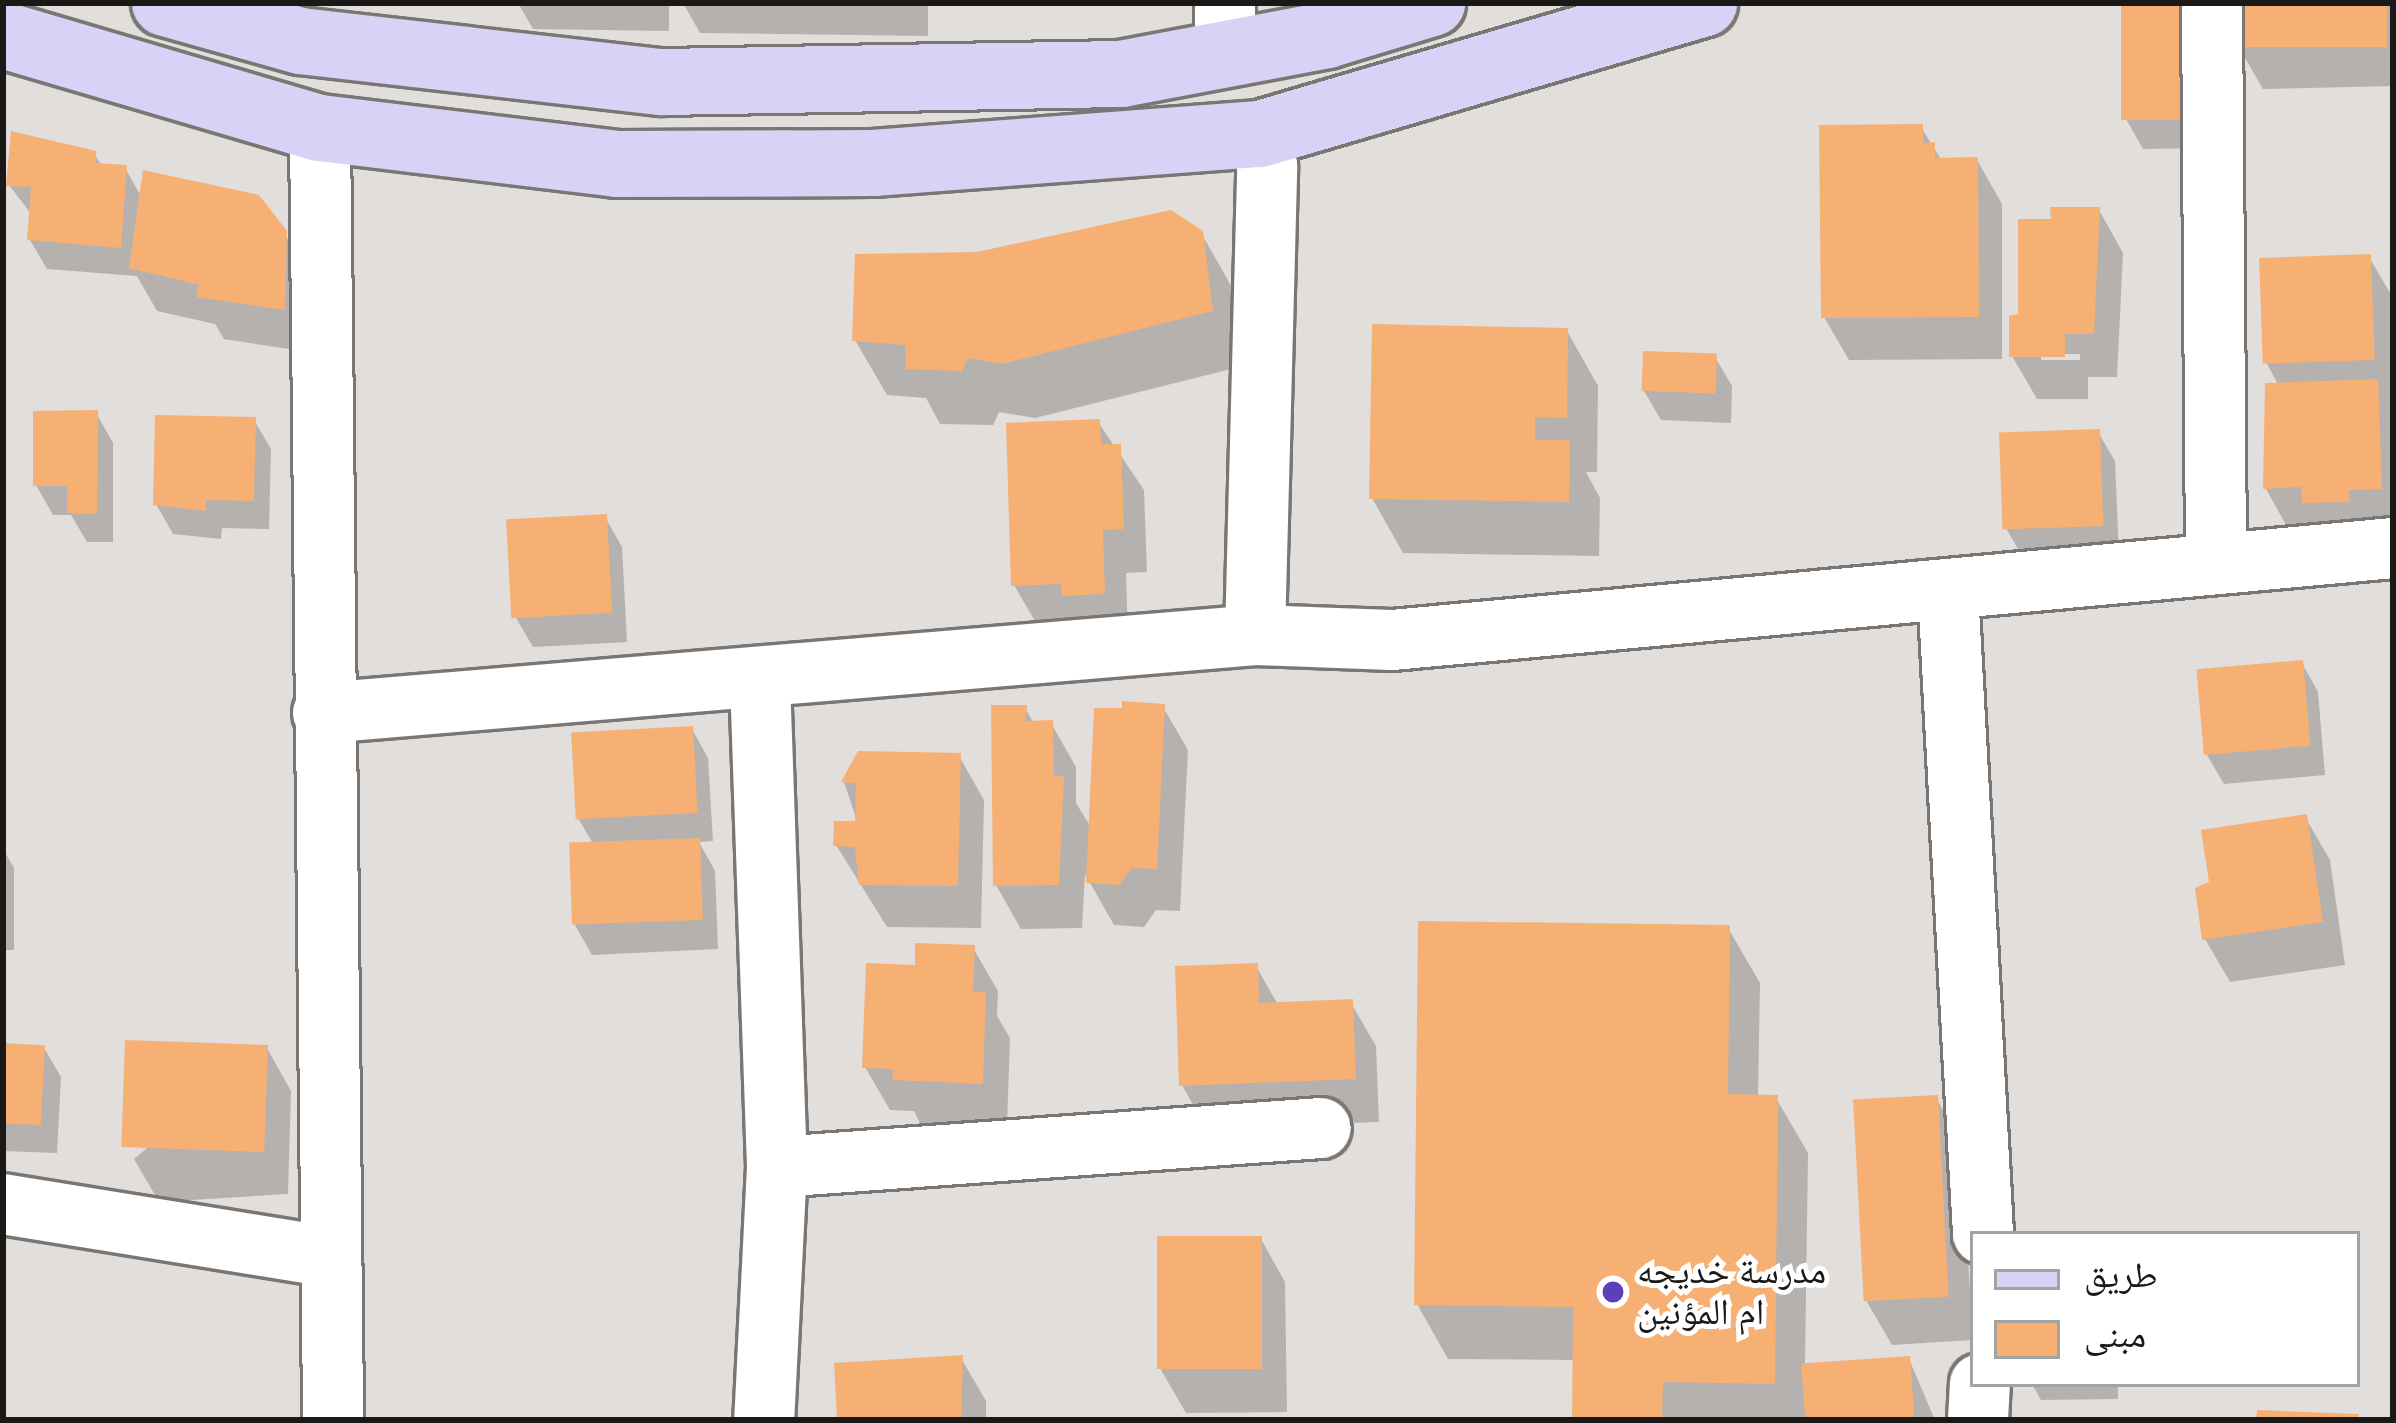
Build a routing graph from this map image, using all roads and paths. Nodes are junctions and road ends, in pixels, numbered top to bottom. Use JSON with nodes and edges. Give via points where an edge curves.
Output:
{"nodes":[{"id":1,"x":165,"y":3,"type":"edge"},
{"id":2,"x":1432,"y":3,"type":"edge"},
{"id":3,"x":1704,"y":3,"type":"edge"},
{"id":4,"x":2212,"y":3,"type":"edge"},
{"id":5,"x":301,"y":22,"type":"edge"},
{"id":6,"x":1225,"y":29,"type":"edge"},
{"id":7,"x":3,"y":35,"type":"edge"},
{"id":8,"x":320,"y":128,"type":"junction"},
{"id":9,"x":1260,"y":134,"type":"junction"},
{"id":10,"x":2393,"y":548,"type":"edge"},
{"id":11,"x":2216,"y":561,"type":"junction"},
{"id":12,"x":1948,"y":591,"type":"junction"},
{"id":13,"x":1255,"y":635,"type":"junction"},
{"id":14,"x":760,"y":680,"type":"junction"},
{"id":15,"x":323,"y":712,"type":"junction"},
{"id":16,"x":1321,"y":1128,"type":"dead end"},
{"id":17,"x":777,"y":1167,"type":"junction"},
{"id":18,"x":3,"y":1204,"type":"edge"},
{"id":19,"x":1983,"y":1231,"type":"edge"},
{"id":20,"x":330,"y":1257,"type":"junction"},
{"id":21,"x":1980,"y":1387,"type":"edge"},
{"id":22,"x":333,"y":1420,"type":"edge"},
{"id":23,"x":764,"y":1420,"type":"edge"},
{"id":24,"x":1978,"y":1420,"type":"edge"}],
"edges":[{"from":1,"to":5,"type":"main road"},
{"from":2,"to":6,"type":"main road"},
{"from":3,"to":9,"type":"main road"},
{"from":4,"to":11,"type":"street"},
{"from":5,"to":6,"type":"main road","via":[[662,82],[1121,74]]},
{"from":7,"to":8,"type":"main road"},
{"from":8,"to":9,"type":"main road","via":[[616,164],[873,163]]},
{"from":8,"to":15,"type":"street"},
{"from":9,"to":13,"type":"street","via":[[1268,166]]},
{"from":10,"to":11,"type":"street"},
{"from":11,"to":12,"type":"street"},
{"from":12,"to":13,"type":"street","via":[[1392,640]]},
{"from":12,"to":19,"type":"street"},
{"from":13,"to":14,"type":"street"},
{"from":14,"to":15,"type":"street"},
{"from":14,"to":17,"type":"street"},
{"from":15,"to":20,"type":"street"},
{"from":16,"to":17,"type":"street"},
{"from":17,"to":23,"type":"street"},
{"from":18,"to":20,"type":"street"},
{"from":20,"to":22,"type":"street"},
{"from":21,"to":24,"type":"street"}]}
